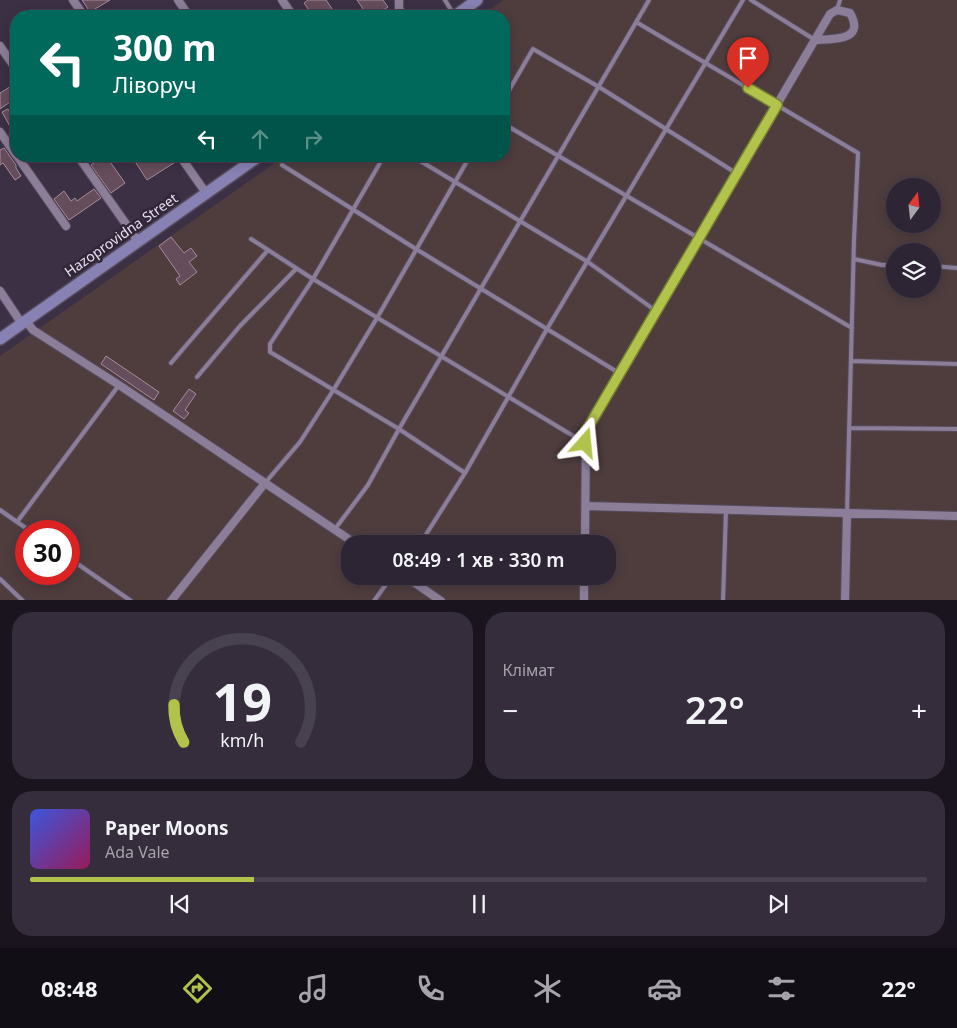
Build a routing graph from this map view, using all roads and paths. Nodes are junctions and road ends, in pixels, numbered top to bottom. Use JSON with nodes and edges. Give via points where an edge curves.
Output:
{"nodes":[{"id":1,"x":392,"y":0,"type":"edge"},
{"id":2,"x":399,"y":0,"type":"edge"},
{"id":3,"x":477,"y":0,"type":"edge"},
{"id":4,"x":649,"y":0,"type":"edge"},
{"id":5,"x":743,"y":0,"type":"edge"},
{"id":6,"x":751,"y":0,"type":"edge"},
{"id":7,"x":840,"y":0,"type":"edge"},
{"id":8,"x":399,"y":9,"type":"joint"},
{"id":9,"x":463,"y":10,"type":"edge"},
{"id":10,"x":837,"y":10,"type":"junction"},
{"id":11,"x":636,"y":22,"type":"junction"},
{"id":12,"x":815,"y":40,"type":"junction"},
{"id":13,"x":0,"y":46,"type":"edge"},
{"id":14,"x":10,"y":60,"type":"edge"},
{"id":15,"x":705,"y":63,"type":"junction"},
{"id":16,"x":599,"y":87,"type":"junction"},
{"id":17,"x":510,"y":89,"type":"edge"},
{"id":18,"x":777,"y":105,"type":"junction"},
{"id":19,"x":510,"y":128,"type":"edge"},
{"id":20,"x":666,"y":130,"type":"junction"},
{"id":21,"x":0,"y":132,"type":"edge"},
{"id":22,"x":10,"y":146,"type":"edge"},
{"id":23,"x":558,"y":156,"type":"junction"},
{"id":24,"x":21,"y":162,"type":"edge"},
{"id":25,"x":82,"y":162,"type":"edge"},
{"id":26,"x":184,"y":162,"type":"edge"},
{"id":27,"x":250,"y":162,"type":"edge"},
{"id":28,"x":380,"y":162,"type":"edge"},
{"id":29,"x":421,"y":162,"type":"edge"},
{"id":30,"x":466,"y":162,"type":"edge"},
{"id":31,"x":282,"y":165,"type":"dead end"},
{"id":32,"x":736,"y":174,"type":"junction"},
{"id":33,"x":454,"y":183,"type":"junction"},
{"id":34,"x":206,"y":193,"type":"junction"},
{"id":35,"x":626,"y":195,"type":"junction"},
{"id":36,"x":352,"y":210,"type":"junction"},
{"id":37,"x":521,"y":222,"type":"junction"},
{"id":38,"x":66,"y":226,"type":"dead end"},
{"id":39,"x":250,"y":239,"type":"dead end"},
{"id":40,"x":698,"y":239,"type":"junction"},
{"id":41,"x":138,"y":241,"type":"junction"},
{"id":42,"x":416,"y":249,"type":"junction"},
{"id":43,"x":268,"y":250,"type":"junction"},
{"id":44,"x":854,"y":259,"type":"junction"},
{"id":45,"x":588,"y":262,"type":"junction"},
{"id":46,"x":886,"y":265,"type":"edge"},
{"id":47,"x":941,"y":267,"type":"edge"},
{"id":48,"x":957,"y":268,"type":"edge"},
{"id":49,"x":296,"y":269,"type":"junction"},
{"id":50,"x":313,"y":280,"type":"junction"},
{"id":51,"x":481,"y":289,"type":"junction"},
{"id":52,"x":0,"y":292,"type":"edge"},
{"id":53,"x":656,"y":311,"type":"junction"},
{"id":54,"x":377,"y":318,"type":"junction"},
{"id":55,"x":24,"y":322,"type":"junction"},
{"id":56,"x":852,"y":328,"type":"junction"},
{"id":57,"x":547,"y":329,"type":"junction"},
{"id":58,"x":0,"y":339,"type":"edge"},
{"id":59,"x":441,"y":357,"type":"junction"},
{"id":60,"x":851,"y":361,"type":"junction"},
{"id":61,"x":171,"y":364,"type":"dead end"},
{"id":62,"x":957,"y":364,"type":"edge"},
{"id":63,"x":619,"y":373,"type":"junction"},
{"id":64,"x":197,"y":377,"type":"dead end"},
{"id":65,"x":119,"y":385,"type":"junction"},
{"id":66,"x":334,"y":389,"type":"junction"},
{"id":67,"x":508,"y":397,"type":"junction"},
{"id":68,"x":849,"y":428,"type":"junction"},
{"id":69,"x":398,"y":429,"type":"junction"},
{"id":70,"x":957,"y":429,"type":"edge"},
{"id":71,"x":585,"y":443,"type":"junction"},
{"id":72,"x":465,"y":472,"type":"junction"},
{"id":73,"x":265,"y":483,"type":"junction"},
{"id":74,"x":586,"y":506,"type":"junction"},
{"id":75,"x":0,"y":510,"type":"edge"},
{"id":76,"x":726,"y":510,"type":"junction"},
{"id":77,"x":847,"y":513,"type":"junction"},
{"id":78,"x":957,"y":516,"type":"edge"},
{"id":79,"x":18,"y":520,"type":"edge"},
{"id":80,"x":15,"y":521,"type":"edge"},
{"id":81,"x":335,"y":529,"type":"junction"},
{"id":82,"x":343,"y":535,"type":"edge"},
{"id":83,"x":426,"y":535,"type":"edge"},
{"id":84,"x":585,"y":535,"type":"edge"},
{"id":85,"x":80,"y":565,"type":"edge"},
{"id":86,"x":0,"y":579,"type":"edge"},
{"id":87,"x":385,"y":585,"type":"edge"},
{"id":88,"x":418,"y":585,"type":"edge"},
{"id":89,"x":584,"y":585,"type":"edge"},
{"id":90,"x":24,"y":600,"type":"edge"},
{"id":91,"x":131,"y":600,"type":"edge"},
{"id":92,"x":171,"y":600,"type":"edge"},
{"id":93,"x":374,"y":600,"type":"edge"},
{"id":94,"x":441,"y":600,"type":"edge"},
{"id":95,"x":584,"y":600,"type":"edge"},
{"id":96,"x":723,"y":600,"type":"edge"},
{"id":97,"x":845,"y":600,"type":"edge"}],
"edges":[{"from":1,"to":8,"type":"street"},
{"from":2,"to":8,"type":"street"},
{"from":3,"to":9,"type":"main road"},
{"from":4,"to":11,"type":"lane"},
{"from":5,"to":15,"type":"lane"},
{"from":6,"to":12,"type":"lane"},
{"from":7,"to":10,"type":"lane"},
{"from":10,"to":12,"type":"street","via":[[830,14]]},
{"from":10,"to":12,"type":"street","via":[[850,13],[854,29],[848,36],[838,39]]},
{"from":11,"to":15,"type":"lane"},
{"from":11,"to":16,"type":"lane"},
{"from":12,"to":18,"type":"street"},
{"from":13,"to":14,"type":"street"},
{"from":15,"to":18,"type":"lane"},
{"from":15,"to":20,"type":"lane"},
{"from":16,"to":17,"type":"lane","via":[[533,50]]},
{"from":16,"to":20,"type":"lane"},
{"from":16,"to":23,"type":"lane"},
{"from":18,"to":32,"type":"street"},
{"from":18,"to":44,"type":"lane","via":[[858,153]]},
{"from":19,"to":23,"type":"lane"},
{"from":20,"to":32,"type":"lane"},
{"from":20,"to":35,"type":"lane"},
{"from":21,"to":22,"type":"street"},
{"from":23,"to":35,"type":"lane"},
{"from":23,"to":37,"type":"lane"},
{"from":24,"to":38,"type":"street"},
{"from":25,"to":41,"type":"street"},
{"from":26,"to":34,"type":"street"},
{"from":27,"to":34,"type":"main road","name":"Hazoprovidna Street"},
{"from":28,"to":36,"type":"lane"},
{"from":29,"to":33,"type":"lane"},
{"from":30,"to":33,"type":"lane"},
{"from":31,"to":36,"type":"lane"},
{"from":32,"to":40,"type":"street"},
{"from":33,"to":37,"type":"lane"},
{"from":33,"to":42,"type":"lane"},
{"from":34,"to":41,"type":"main road","name":"Hazoprovidna Street"},
{"from":35,"to":40,"type":"lane"},
{"from":35,"to":45,"type":"lane"},
{"from":36,"to":42,"type":"lane"},
{"from":36,"to":50,"type":"lane"},
{"from":37,"to":45,"type":"lane"},
{"from":37,"to":51,"type":"lane"},
{"from":39,"to":43,"type":"lane"},
{"from":40,"to":53,"type":"street"},
{"from":40,"to":56,"type":"lane"},
{"from":41,"to":55,"type":"main road","name":"Hazoprovidna Street"},
{"from":42,"to":51,"type":"lane"},
{"from":42,"to":54,"type":"lane"},
{"from":43,"to":49,"type":"lane"},
{"from":43,"to":61,"type":"lane"},
{"from":44,"to":46,"type":"lane"},
{"from":44,"to":56,"type":"lane"},
{"from":45,"to":53,"type":"lane"},
{"from":45,"to":57,"type":"lane"},
{"from":47,"to":48,"type":"lane"},
{"from":49,"to":50,"type":"lane"},
{"from":49,"to":64,"type":"lane","via":[[240,326]]},
{"from":50,"to":54,"type":"lane"},
{"from":50,"to":66,"type":"lane","via":[[270,344],[270,352]]},
{"from":51,"to":57,"type":"lane"},
{"from":51,"to":59,"type":"lane"},
{"from":52,"to":55,"type":"street"},
{"from":53,"to":63,"type":"street"},
{"from":54,"to":59,"type":"lane"},
{"from":54,"to":66,"type":"lane"},
{"from":55,"to":58,"type":"main road","name":"Hazoprovidna Street"},
{"from":55,"to":65,"type":"street"},
{"from":56,"to":60,"type":"lane"},
{"from":57,"to":63,"type":"lane"},
{"from":57,"to":67,"type":"lane"},
{"from":59,"to":67,"type":"lane"},
{"from":59,"to":69,"type":"lane"},
{"from":60,"to":62,"type":"lane"},
{"from":60,"to":68,"type":"lane"},
{"from":63,"to":71,"type":"street","via":[[586,431]]},
{"from":65,"to":73,"type":"street"},
{"from":65,"to":79,"type":"lane"},
{"from":66,"to":69,"type":"lane"},
{"from":66,"to":73,"type":"lane","via":[[300,442]]},
{"from":67,"to":71,"type":"lane"},
{"from":67,"to":72,"type":"lane"},
{"from":68,"to":70,"type":"lane"},
{"from":68,"to":77,"type":"lane"},
{"from":69,"to":72,"type":"lane"},
{"from":69,"to":81,"type":"lane","via":[[368,485]]},
{"from":71,"to":74,"type":"street"},
{"from":72,"to":83,"type":"lane"},
{"from":73,"to":81,"type":"street"},
{"from":73,"to":92,"type":"street"},
{"from":74,"to":76,"type":"street"},
{"from":74,"to":84,"type":"street"},
{"from":75,"to":80,"type":"lane"},
{"from":76,"to":77,"type":"street"},
{"from":76,"to":96,"type":"lane"},
{"from":77,"to":78,"type":"street"},
{"from":77,"to":97,"type":"street"},
{"from":81,"to":82,"type":"street"},
{"from":85,"to":91,"type":"lane"},
{"from":86,"to":90,"type":"lane"},
{"from":87,"to":93,"type":"lane"},
{"from":88,"to":94,"type":"street"},
{"from":89,"to":95,"type":"street"}]}
